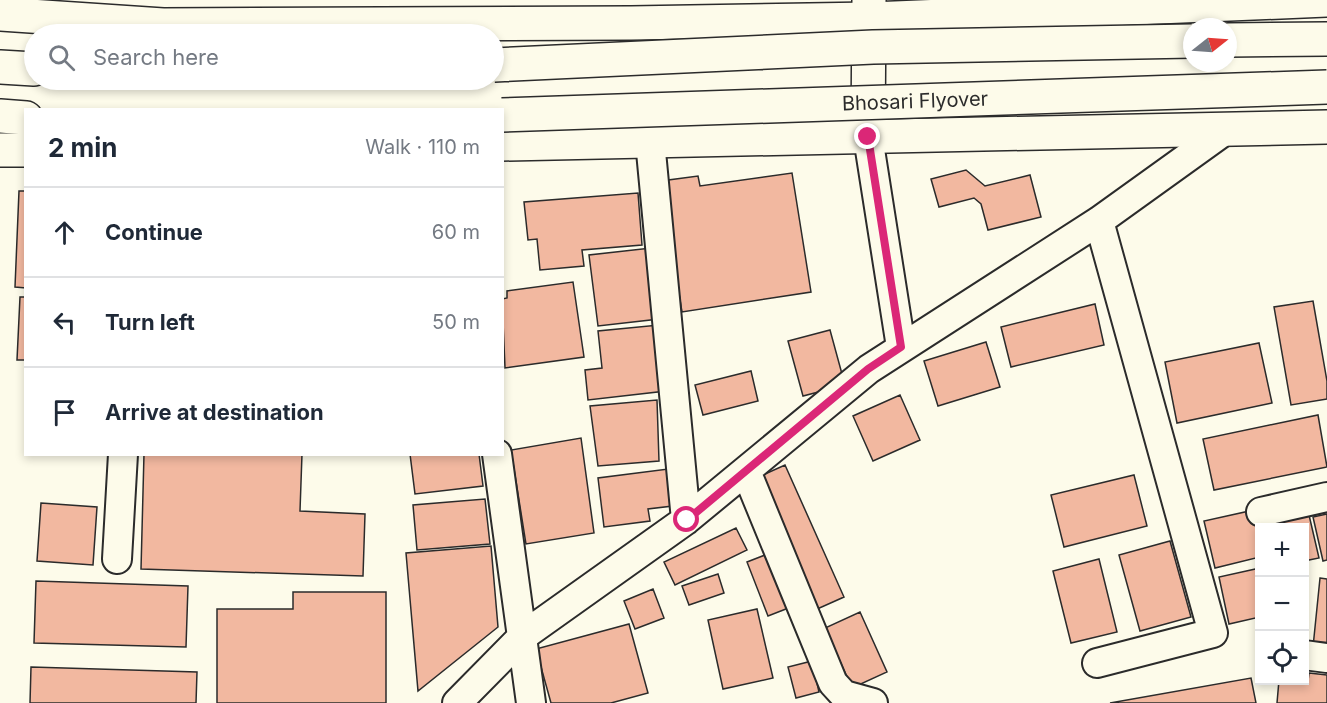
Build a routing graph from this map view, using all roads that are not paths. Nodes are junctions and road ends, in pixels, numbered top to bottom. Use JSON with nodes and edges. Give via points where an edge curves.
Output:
{"nodes":[{"id":1,"x":1327,"y":0,"type":"edge"},
{"id":2,"x":870,"y":9,"type":"edge"},
{"id":3,"x":0,"y":14,"type":"edge"},
{"id":4,"x":148,"y":24,"type":"edge"},
{"id":5,"x":397,"y":24,"type":"edge"},
{"id":6,"x":1327,"y":39,"type":"edge"},
{"id":7,"x":1237,"y":40,"type":"edge"},
{"id":8,"x":1183,"y":41,"type":"edge"},
{"id":9,"x":504,"y":65,"type":"edge"},
{"id":10,"x":0,"y":67,"type":"edge"},
{"id":11,"x":24,"y":68,"type":"edge"},
{"id":12,"x":1327,"y":87,"type":"edge"},
{"id":13,"x":504,"y":115,"type":"edge"},
{"id":14,"x":0,"y":116,"type":"edge"},
{"id":15,"x":24,"y":118,"type":"edge"},
{"id":16,"x":1327,"y":127,"type":"edge"},
{"id":17,"x":1227,"y":129,"type":"junction"},
{"id":18,"x":868,"y":137,"type":"junction"},
{"id":19,"x":650,"y":141,"type":"junction"},
{"id":20,"x":504,"y":144,"type":"edge"},
{"id":21,"x":0,"y":150,"type":"edge"},
{"id":22,"x":24,"y":150,"type":"edge"},
{"id":23,"x":1099,"y":221,"type":"junction"},
{"id":24,"x":901,"y":347,"type":"junction"},
{"id":25,"x":123,"y":456,"type":"edge"},
{"id":26,"x":497,"y":456,"type":"edge"},
{"id":27,"x":746,"y":471,"type":"junction"},
{"id":28,"x":1327,"y":496,"type":"edge"},
{"id":29,"x":1261,"y":512,"type":"dead end"},
{"id":30,"x":687,"y":520,"type":"junction"},
{"id":31,"x":117,"y":559,"type":"dead end"},
{"id":32,"x":523,"y":636,"type":"junction"},
{"id":33,"x":1309,"y":656,"type":"edge"},
{"id":34,"x":1327,"y":658,"type":"edge"},
{"id":35,"x":1097,"y":663,"type":"dead end"},
{"id":36,"x":457,"y":703,"type":"edge"},
{"id":37,"x":531,"y":703,"type":"edge"},
{"id":38,"x":873,"y":703,"type":"edge"}],
"edges":[{"from":1,"to":2,"type":"main road"},
{"from":2,"to":5,"type":"main road","via":[[631,23]]},
{"from":2,"to":18,"type":"main road"},
{"from":3,"to":4,"type":"main road"},
{"from":6,"to":7,"type":"main road"},
{"from":8,"to":9,"type":"main road","bridge":true,"via":[[873,47]]},
{"from":10,"to":11,"type":"main road"},
{"from":12,"to":13,"type":"main road","name":"Bhosari Flyover","bridge":true},
{"from":14,"to":15,"type":"main road"},
{"from":16,"to":17,"type":"main road"},
{"from":17,"to":18,"type":"main road"},
{"from":17,"to":23,"type":"street"},
{"from":18,"to":19,"type":"main road"},
{"from":18,"to":24,"type":"street"},
{"from":19,"to":20,"type":"main road"},
{"from":19,"to":30,"type":"street"},
{"from":21,"to":22,"type":"main road"},
{"from":23,"to":24,"type":"street"},
{"from":23,"to":35,"type":"street","via":[[1213,633]]},
{"from":24,"to":27,"type":"street","via":[[868,369]]},
{"from":25,"to":31,"type":"street"},
{"from":26,"to":32,"type":"street"},
{"from":27,"to":30,"type":"street"},
{"from":27,"to":38,"type":"street","via":[[833,683],[844,695]]},
{"from":28,"to":29,"type":"street"},
{"from":30,"to":32,"type":"street"},
{"from":32,"to":36,"type":"street"},
{"from":32,"to":37,"type":"street"},
{"from":33,"to":34,"type":"street"}]}
